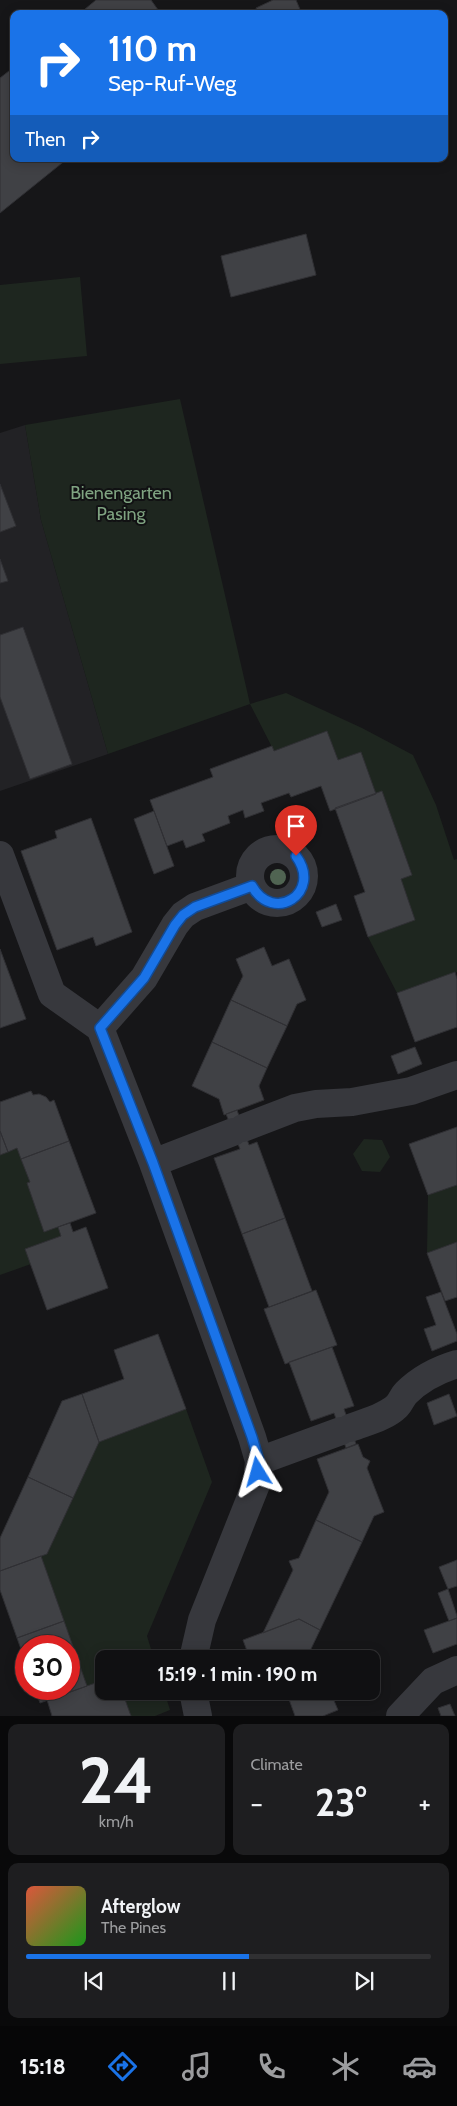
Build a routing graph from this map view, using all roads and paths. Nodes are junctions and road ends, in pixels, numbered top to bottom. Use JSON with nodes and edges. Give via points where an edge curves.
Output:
{"nodes":[{"id":1,"x":0,"y":855,"type":"edge"},
{"id":2,"x":252,"y":886,"type":"dead end"},
{"id":3,"x":100,"y":1028,"type":"junction"},
{"id":4,"x":457,"y":1075,"type":"edge"},
{"id":5,"x":153,"y":1163,"type":"junction"},
{"id":6,"x":457,"y":1364,"type":"edge"},
{"id":7,"x":259,"y":1461,"type":"junction"},
{"id":8,"x":195,"y":1650,"type":"edge"},
{"id":9,"x":457,"y":1670,"type":"edge"},
{"id":10,"x":195,"y":1700,"type":"edge"},
{"id":11,"x":198,"y":1716,"type":"edge"},
{"id":12,"x":400,"y":1716,"type":"edge"}],
"edges":[{"from":1,"to":3,"type":"street","via":[[52,994]]},
{"from":2,"to":3,"type":"street","via":[[195,907],[183,915],[144,978]]},
{"from":3,"to":5,"type":"street"},
{"from":4,"to":5,"type":"street","via":[[411,1091],[295,1108]]},
{"from":5,"to":7,"type":"street"},
{"from":6,"to":7,"type":"street","via":[[437,1370],[421,1380],[384,1415]]},
{"from":7,"to":8,"type":"street","via":[[257,1482],[202,1620]]},
{"from":9,"to":12,"type":"street","via":[[423,1689]]},
{"from":10,"to":11,"type":"street"}]}
